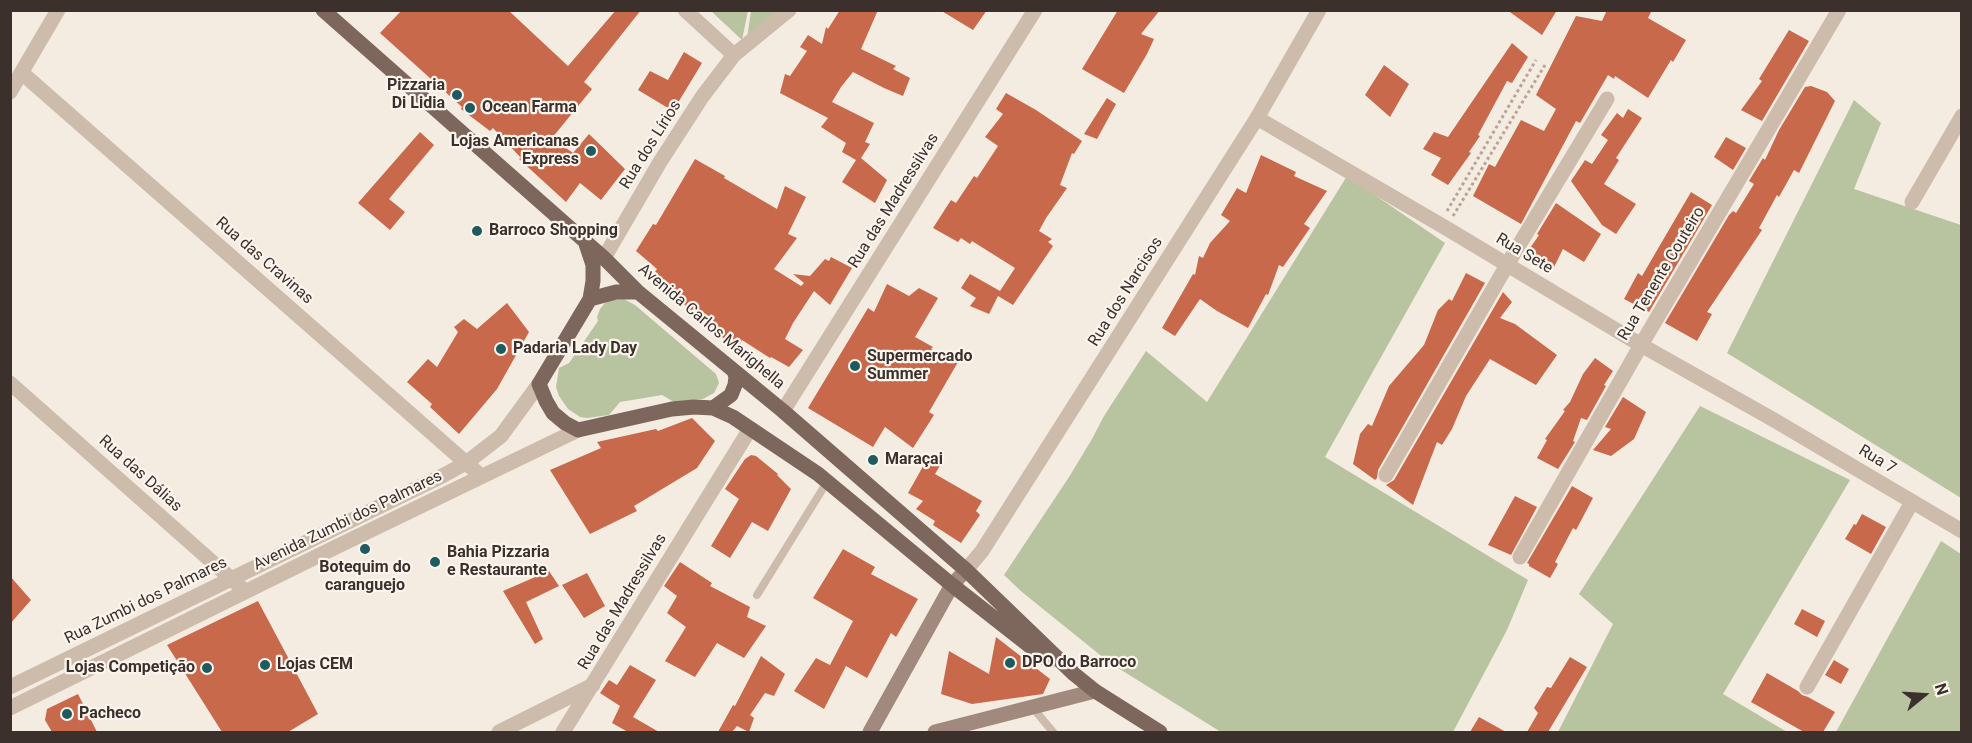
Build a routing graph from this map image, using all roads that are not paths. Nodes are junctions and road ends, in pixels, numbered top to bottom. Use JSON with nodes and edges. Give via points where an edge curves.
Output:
{"nodes":[{"id":1,"x":58,"y":10,"type":"edge"},
{"id":2,"x":323,"y":10,"type":"edge"},
{"id":3,"x":686,"y":10,"type":"edge"},
{"id":4,"x":789,"y":10,"type":"edge"},
{"id":5,"x":1035,"y":10,"type":"edge"},
{"id":6,"x":1319,"y":10,"type":"edge"},
{"id":7,"x":1839,"y":10,"type":"edge"},
{"id":8,"x":734,"y":55,"type":"junction"},
{"id":9,"x":22,"y":73,"type":"junction"},
{"id":10,"x":10,"y":92,"type":"edge"},
{"id":11,"x":1607,"y":99,"type":"dead end"},
{"id":12,"x":1962,"y":116,"type":"edge"},
{"id":13,"x":1257,"y":118,"type":"junction"},
{"id":14,"x":1912,"y":202,"type":"dead end"},
{"id":15,"x":586,"y":244,"type":"junction"},
{"id":16,"x":604,"y":258,"type":"junction"},
{"id":17,"x":1507,"y":265,"type":"junction"},
{"id":18,"x":638,"y":292,"type":"junction"},
{"id":19,"x":590,"y":299,"type":"junction"},
{"id":20,"x":1641,"y":345,"type":"junction"},
{"id":21,"x":735,"y":371,"type":"junction"},
{"id":22,"x":10,"y":383,"type":"edge"},
{"id":23,"x":539,"y":384,"type":"junction"},
{"id":24,"x":713,"y":408,"type":"junction"},
{"id":25,"x":783,"y":411,"type":"junction"},
{"id":26,"x":1774,"y":420,"type":"joint"},
{"id":27,"x":750,"y":429,"type":"junction"},
{"id":28,"x":578,"y":430,"type":"junction"},
{"id":29,"x":466,"y":463,"type":"junction"},
{"id":30,"x":1386,"y":475,"type":"dead end"},
{"id":31,"x":481,"y":476,"type":"junction"},
{"id":32,"x":827,"y":482,"type":"junction"},
{"id":33,"x":1912,"y":502,"type":"junction"},
{"id":34,"x":1962,"y":531,"type":"edge"},
{"id":35,"x":1520,"y":557,"type":"dead end"},
{"id":36,"x":966,"y":570,"type":"junction"},
{"id":37,"x":231,"y":579,"type":"junction"},
{"id":38,"x":952,"y":585,"type":"junction"},
{"id":39,"x":245,"y":591,"type":"junction"},
{"id":40,"x":757,"y":595,"type":"dead end"},
{"id":41,"x":1074,"y":674,"type":"junction"},
{"id":42,"x":593,"y":685,"type":"junction"},
{"id":43,"x":10,"y":687,"type":"edge"},
{"id":44,"x":1807,"y":687,"type":"dead end"},
{"id":45,"x":1095,"y":691,"type":"junction"},
{"id":46,"x":10,"y":708,"type":"edge"},
{"id":47,"x":1033,"y":708,"type":"junction"},
{"id":48,"x":499,"y":732,"type":"edge"},
{"id":49,"x":564,"y":732,"type":"edge"},
{"id":50,"x":870,"y":732,"type":"edge"},
{"id":51,"x":935,"y":732,"type":"edge"},
{"id":52,"x":1053,"y":732,"type":"edge"},
{"id":53,"x":1160,"y":732,"type":"edge"}],
"edges":[{"from":1,"to":9,"type":"street"},
{"from":2,"to":15,"type":"main road","name":"Avenida Carlos Marighella"},
{"from":3,"to":8,"type":"street"},
{"from":4,"to":8,"type":"street","name":"Rua dos Lírios"},
{"from":5,"to":25,"type":"street","name":"Rua das Madressilvas"},
{"from":6,"to":13,"type":"street","name":"Rua dos Narcisos"},
{"from":7,"to":20,"type":"street","name":"Rua Tenente Couteiro"},
{"from":8,"to":16,"type":"street","name":"Rua dos Lírios","via":[[660,162]]},
{"from":9,"to":10,"type":"street"},
{"from":9,"to":29,"type":"street","name":"Rua das Cravinas"},
{"from":11,"to":17,"type":"street"},
{"from":12,"to":14,"type":"street"},
{"from":13,"to":17,"type":"street","name":"Rua Sete"},
{"from":13,"to":36,"type":"street","name":"Rua dos Narcisos","via":[[982,551]]},
{"from":15,"to":16,"type":"main road","name":"Avenida Carlos Marighella"},
{"from":15,"to":19,"type":"main road","via":[[593,265]]},
{"from":16,"to":18,"type":"main road","name":"Avenida Carlos Marighella"},
{"from":17,"to":20,"type":"street","name":"Rua Sete"},
{"from":17,"to":30,"type":"street"},
{"from":18,"to":19,"type":"main road","via":[[616,292]]},
{"from":18,"to":21,"type":"main road","name":"Avenida Carlos Marighella"},
{"from":19,"to":23,"type":"main road","name":"Rua Zumbi dos Palmares"},
{"from":20,"to":26,"type":"street","name":"Rua Sete"},
{"from":20,"to":35,"type":"street","name":"Rua Tenente Couteiro"},
{"from":21,"to":24,"type":"main road","via":[[731,395]]},
{"from":21,"to":25,"type":"main road","name":"Avenida Carlos Marighella"},
{"from":22,"to":37,"type":"street","name":"Rua das Dálias"},
{"from":23,"to":28,"type":"main road","via":[[553,413]]},
{"from":23,"to":29,"type":"street","name":"Rua Zumbi dos Palmares","via":[[501,436]]},
{"from":24,"to":27,"type":"main road","name":"Avenida Carlos Marighella"},
{"from":24,"to":28,"type":"main road","name":"Avenida Zumbi dos Palmares","via":[[672,409]]},
{"from":25,"to":36,"type":"main road","name":"Avenida Carlos Marighella"},
{"from":26,"to":33,"type":"street","name":"Rua 7"},
{"from":27,"to":32,"type":"main road","name":"Avenida Carlos Marighella"},
{"from":27,"to":42,"type":"street","name":"Rua das Madressilvas"},
{"from":28,"to":31,"type":"street","name":"Avenida Zumbi dos Palmares"},
{"from":29,"to":31,"type":"street","name":"Rua das Cravinas"},
{"from":29,"to":37,"type":"street","name":"Rua Zumbi dos Palmares"},
{"from":31,"to":39,"type":"street","name":"Avenida Zumbi dos Palmares"},
{"from":32,"to":38,"type":"main road","name":"Avenida Carlos Marighella"},
{"from":32,"to":40,"type":"lane"},
{"from":33,"to":34,"type":"street","name":"Rua 7"},
{"from":33,"to":44,"type":"street"},
{"from":36,"to":38,"type":"main road","name":"Rua dos Narcisos"},
{"from":36,"to":41,"type":"main road","name":"Avenida Carlos Marighella"},
{"from":37,"to":39,"type":"street","name":"Rua das Dálias"},
{"from":37,"to":43,"type":"street","name":"Rua Zumbi dos Palmares"},
{"from":38,"to":41,"type":"main road","name":"Avenida Carlos Marighella","via":[[1049,661]]},
{"from":38,"to":50,"type":"main road","name":"Rua dos Narcisos"},
{"from":39,"to":46,"type":"street","name":"Avenida Zumbi dos Palmares"},
{"from":41,"to":45,"type":"main road","name":"Avenida Carlos Marighella"},
{"from":42,"to":48,"type":"street"},
{"from":42,"to":49,"type":"street","name":"Rua das Madressilvas"},
{"from":45,"to":47,"type":"main road"},
{"from":45,"to":53,"type":"main road","name":"Avenida Carlos Marighella"},
{"from":47,"to":51,"type":"main road"},
{"from":47,"to":52,"type":"lane"}]}
